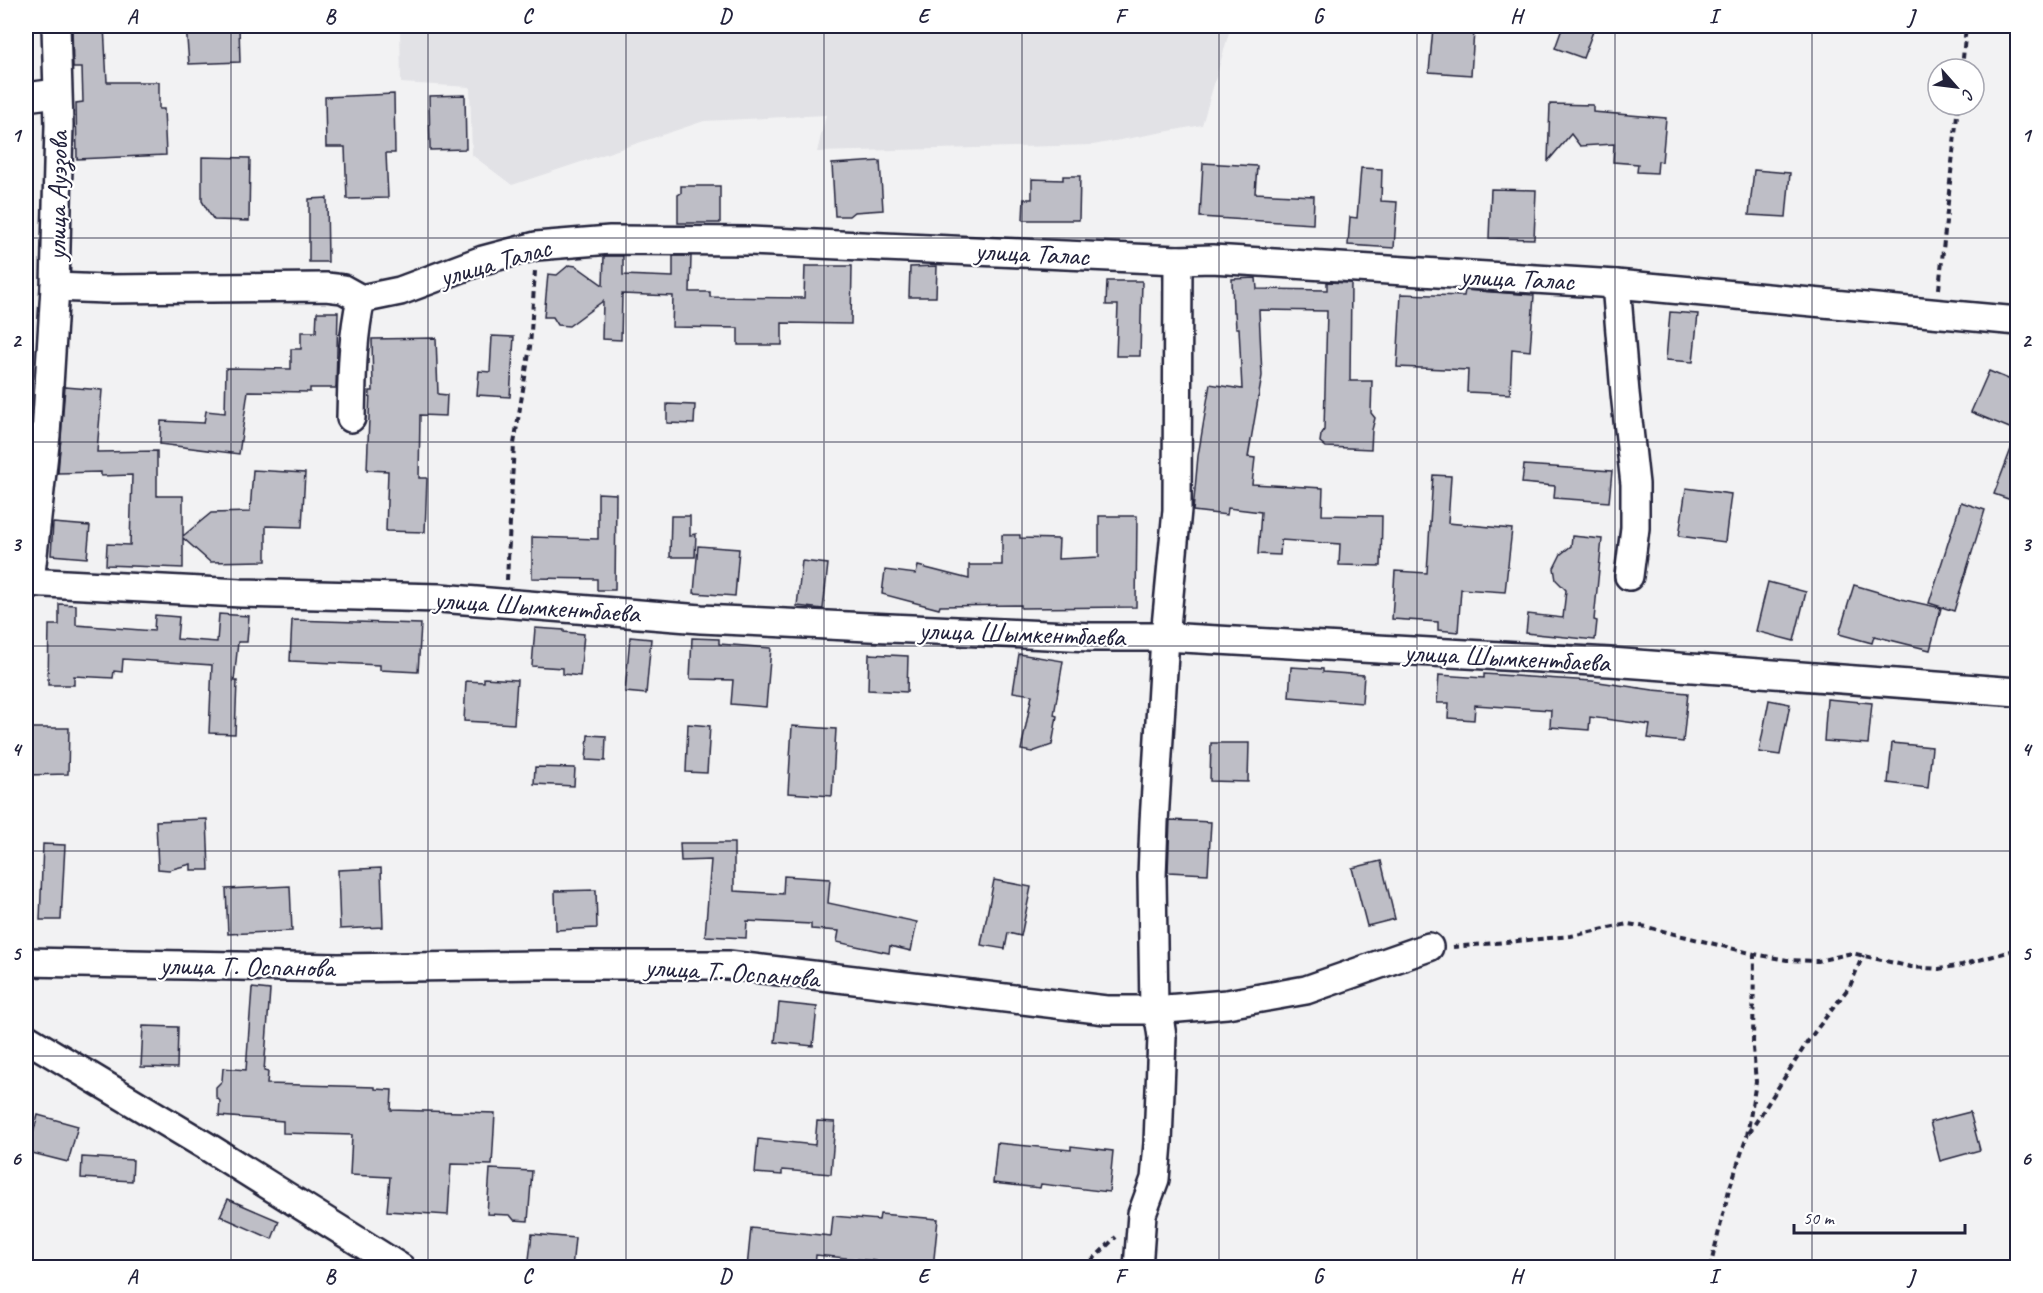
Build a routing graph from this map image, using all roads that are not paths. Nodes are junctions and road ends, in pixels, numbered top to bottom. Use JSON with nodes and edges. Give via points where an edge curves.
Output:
{"nodes":[{"id":1,"x":56,"y":26,"type":"edge"},
{"id":2,"x":57,"y":93,"type":"junction"},
{"id":3,"x":26,"y":97,"type":"edge"},
{"id":4,"x":1178,"y":260,"type":"junction"},
{"id":5,"x":1616,"y":284,"type":"junction"},
{"id":6,"x":55,"y":287,"type":"junction"},
{"id":7,"x":361,"y":299,"type":"junction"},
{"id":8,"x":2018,"y":321,"type":"edge"},
{"id":9,"x":351,"y":418,"type":"dead end"},
{"id":10,"x":36,"y":434,"type":"edge"},
{"id":11,"x":1629,"y":576,"type":"dead end"},
{"id":12,"x":28,"y":582,"type":"edge"},
{"id":13,"x":1165,"y":637,"type":"junction"},
{"id":14,"x":2018,"y":692,"type":"edge"},
{"id":15,"x":1429,"y":947,"type":"road end"},
{"id":16,"x":26,"y":962,"type":"edge"},
{"id":17,"x":1154,"y":1010,"type":"junction"},
{"id":18,"x":26,"y":1038,"type":"edge"},
{"id":19,"x":401,"y":1268,"type":"edge"},
{"id":20,"x":1138,"y":1268,"type":"edge"}],
"edges":[{"from":1,"to":2,"type":"street","name":"улица Ауэзова"},
{"from":2,"to":3,"type":"street"},
{"from":2,"to":6,"type":"street","name":"улица Ауэзова"},
{"from":4,"to":5,"type":"street","name":"улица Талас"},
{"from":4,"to":7,"type":"street","name":"улица Талас","via":[[750,240],[610,240],[536,246],[483,260],[400,291]]},
{"from":4,"to":13,"type":"street","via":[[1177,510]]},
{"from":5,"to":8,"type":"street","name":"улица Талас"},
{"from":5,"to":11,"type":"street","via":[[1635,484]]},
{"from":6,"to":7,"type":"street","via":[[326,287],[343,289]]},
{"from":6,"to":10,"type":"street","name":"улица Ауэзова"},
{"from":7,"to":9,"type":"street","via":[[352,361]]},
{"from":10,"to":12,"type":"street","name":"улица Ауэзова"},
{"from":12,"to":13,"type":"street","name":"улица Шымкентбаева","via":[[440,598],[771,622]]},
{"from":13,"to":14,"type":"street","name":"улица Шымкентбаева","via":[[1610,662]]},
{"from":13,"to":17,"type":"street","via":[[1152,866]]},
{"from":15,"to":17,"type":"street","name":"улица Т. Оспанова","via":[[1306,990],[1227,1004]]},
{"from":16,"to":17,"type":"street","name":"улица Т. Оспанова","via":[[338,969],[728,965],[1106,1010]]},
{"from":17,"to":20,"type":"street","via":[[1162,1037],[1158,1143],[1155,1179],[1142,1214]]},
{"from":18,"to":19,"type":"street"}]}
